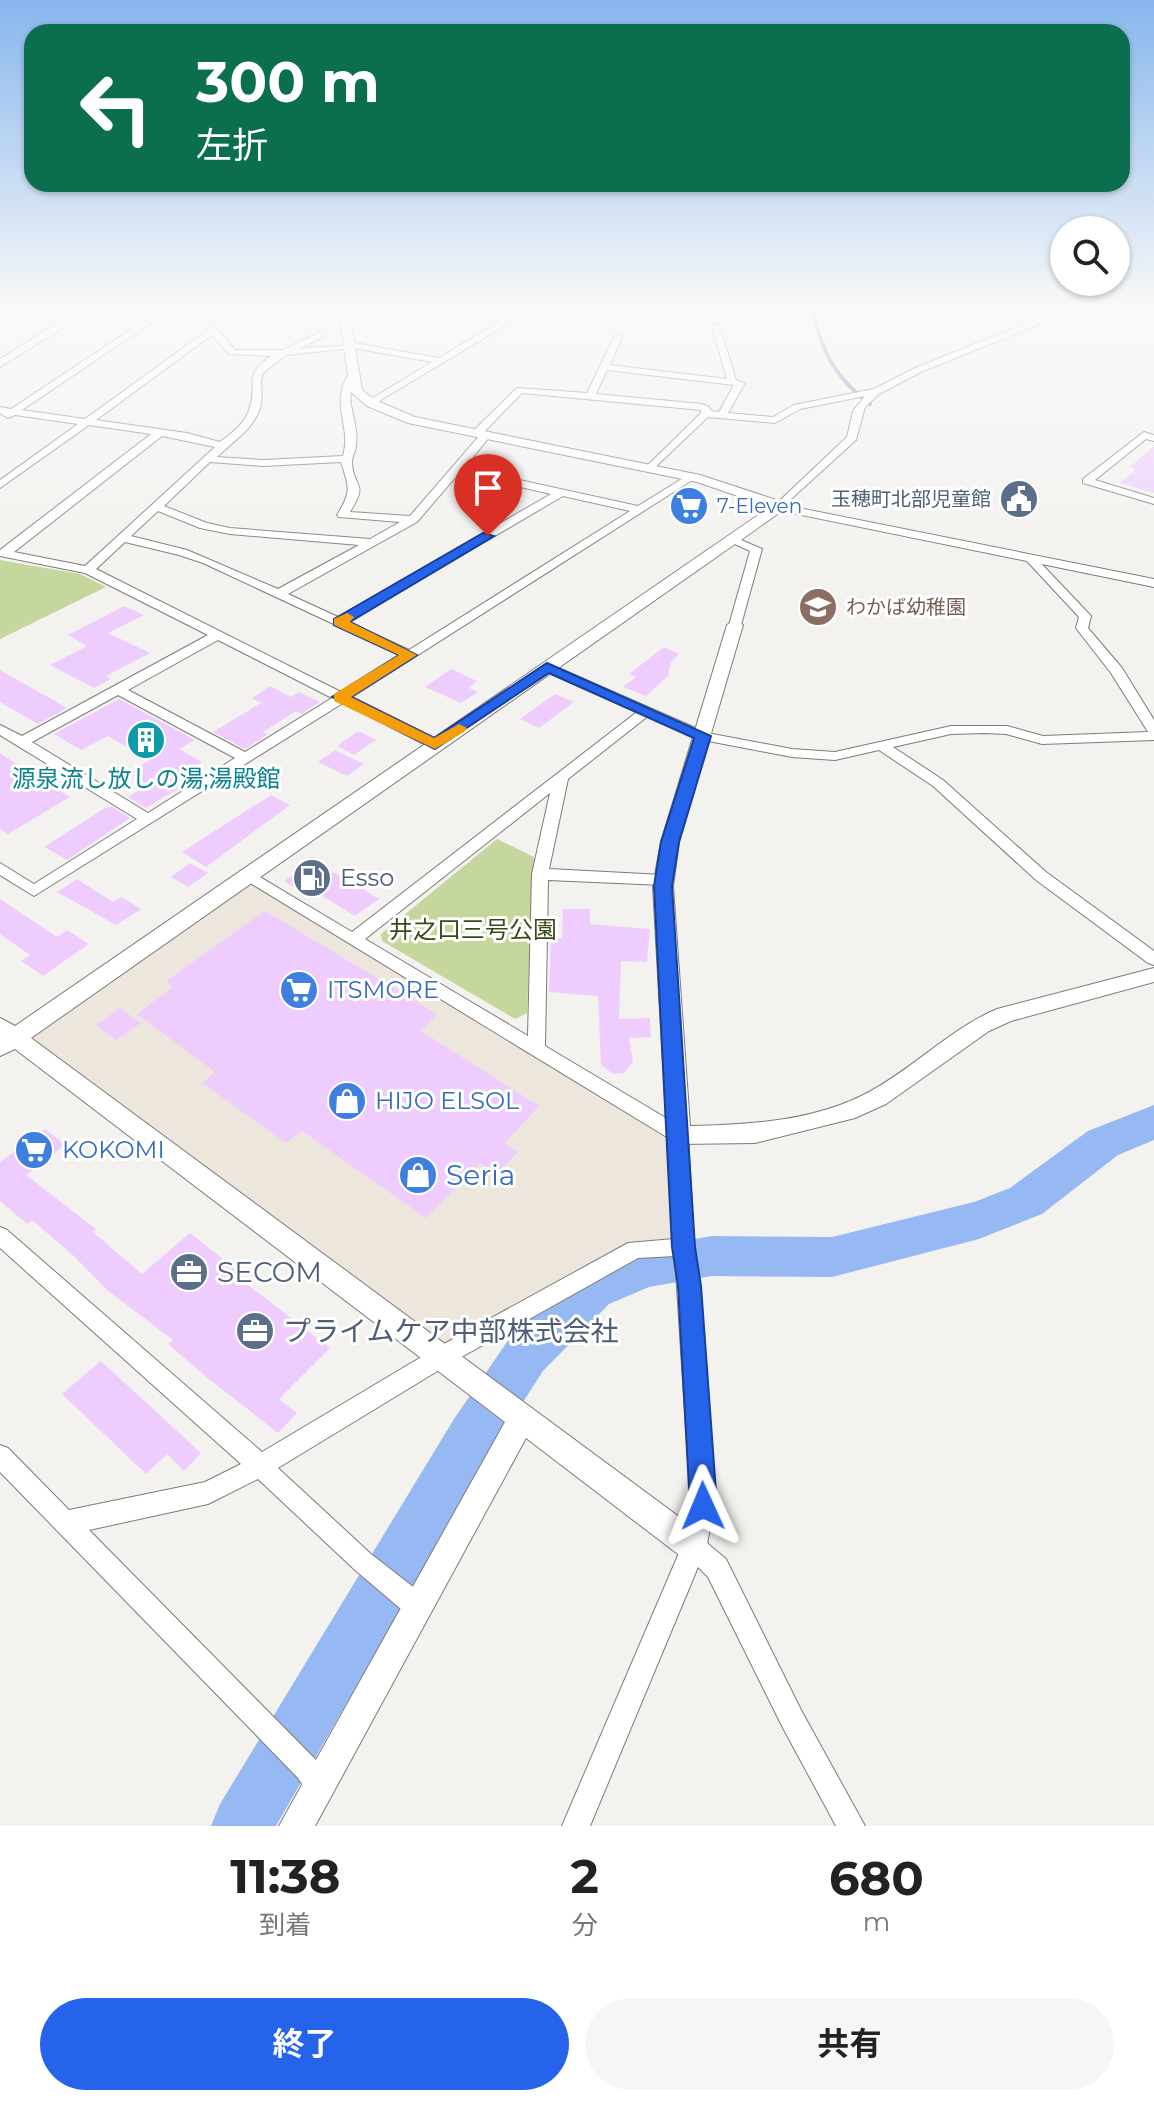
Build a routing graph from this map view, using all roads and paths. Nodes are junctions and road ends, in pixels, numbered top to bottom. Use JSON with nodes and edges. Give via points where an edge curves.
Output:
{"nodes":[{"id":1,"x":37,"y":395,"type":"edge"},
{"id":2,"x":123,"y":395,"type":"edge"},
{"id":3,"x":257,"y":395,"type":"edge"},
{"id":4,"x":345,"y":395,"type":"edge"},
{"id":5,"x":361,"y":395,"type":"edge"},
{"id":6,"x":384,"y":395,"type":"edge"},
{"id":7,"x":515,"y":395,"type":"edge"},
{"id":8,"x":572,"y":395,"type":"edge"},
{"id":9,"x":733,"y":395,"type":"edge"},
{"id":10,"x":857,"y":395,"type":"edge"},
{"id":11,"x":873,"y":395,"type":"edge"},
{"id":12,"x":590,"y":397,"type":"joint"},
{"id":13,"x":371,"y":403,"type":"junction"},
{"id":14,"x":0,"y":410,"type":"edge"},
{"id":15,"x":12,"y":412,"type":"junction"},
{"id":16,"x":706,"y":414,"type":"junction"},
{"id":17,"x":722,"y":415,"type":"junction"},
{"id":18,"x":0,"y":420,"type":"edge"},
{"id":19,"x":84,"y":423,"type":"junction"},
{"id":20,"x":160,"y":432,"type":"junction"},
{"id":21,"x":482,"y":434,"type":"junction"},
{"id":22,"x":1154,"y":438,"type":"edge"},
{"id":23,"x":222,"y":446,"type":"junction"},
{"id":24,"x":207,"y":459,"type":"junction"},
{"id":25,"x":347,"y":459,"type":"junction"},
{"id":26,"x":455,"y":469,"type":"junction"},
{"id":27,"x":650,"y":469,"type":"junction"},
{"id":28,"x":692,"y":477,"type":"junction"},
{"id":29,"x":0,"y":485,"type":"edge"},
{"id":30,"x":562,"y":492,"type":"junction"},
{"id":31,"x":1154,"y":501,"type":"edge"},
{"id":32,"x":157,"y":507,"type":"junction"},
{"id":33,"x":779,"y":507,"type":"junction"},
{"id":34,"x":639,"y":510,"type":"junction"},
{"id":35,"x":413,"y":520,"type":"junction"},
{"id":36,"x":125,"y":538,"type":"junction"},
{"id":37,"x":732,"y":539,"type":"junction"},
{"id":38,"x":373,"y":543,"type":"junction"},
{"id":39,"x":2,"y":554,"type":"edge"},
{"id":40,"x":1031,"y":559,"type":"junction"},
{"id":41,"x":88,"y":570,"type":"junction"},
{"id":42,"x":1154,"y":583,"type":"edge"},
{"id":43,"x":279,"y":594,"type":"junction"},
{"id":44,"x":339,"y":622,"type":"junction"},
{"id":45,"x":735,"y":625,"type":"joint"},
{"id":46,"x":218,"y":635,"type":"junction"},
{"id":47,"x":410,"y":655,"type":"junction"},
{"id":48,"x":547,"y":667,"type":"junction"},
{"id":49,"x":118,"y":690,"type":"junction"},
{"id":50,"x":339,"y":697,"type":"junction"},
{"id":51,"x":646,"y":711,"type":"junction"},
{"id":52,"x":0,"y":729,"type":"edge"},
{"id":53,"x":1154,"y":734,"type":"edge"},
{"id":54,"x":703,"y":736,"type":"junction"},
{"id":55,"x":22,"y":742,"type":"junction"},
{"id":56,"x":435,"y":744,"type":"junction"},
{"id":57,"x":884,"y":747,"type":"junction"},
{"id":58,"x":244,"y":757,"type":"junction"},
{"id":59,"x":561,"y":777,"type":"junction"},
{"id":60,"x":147,"y":819,"type":"junction"},
{"id":61,"x":0,"y":868,"type":"edge"},
{"id":62,"x":540,"y":874,"type":"junction"},
{"id":63,"x":245,"y":875,"type":"junction"},
{"id":64,"x":663,"y":880,"type":"junction"},
{"id":65,"x":353,"y":940,"type":"junction"},
{"id":66,"x":1154,"y":959,"type":"edge"},
{"id":67,"x":1154,"y":975,"type":"edge"},
{"id":68,"x":5,"y":1037,"type":"edge"},
{"id":69,"x":536,"y":1049,"type":"junction"},
{"id":70,"x":679,"y":1135,"type":"junction"},
{"id":71,"x":0,"y":1236,"type":"edge"},
{"id":72,"x":684,"y":1248,"type":"junction"},
{"id":73,"x":441,"y":1357,"type":"junction"},
{"id":74,"x":518,"y":1415,"type":"junction"},
{"id":75,"x":0,"y":1456,"type":"edge"},
{"id":76,"x":260,"y":1466,"type":"junction"},
{"id":77,"x":64,"y":1523,"type":"junction"},
{"id":78,"x":694,"y":1547,"type":"junction"},
{"id":79,"x":411,"y":1602,"type":"junction"},
{"id":80,"x":313,"y":1777,"type":"junction"},
{"id":81,"x":296,"y":1826,"type":"edge"},
{"id":82,"x":576,"y":1826,"type":"edge"},
{"id":83,"x":851,"y":1826,"type":"edge"}],
"edges":[{"from":1,"to":15,"type":"street"},
{"from":2,"to":19,"type":"street"},
{"from":3,"to":23,"type":"street","via":[[254,415]]},
{"from":4,"to":25,"type":"street","via":[[352,443]]},
{"from":5,"to":13,"type":"street"},
{"from":6,"to":13,"type":"street"},
{"from":7,"to":21,"type":"street"},
{"from":8,"to":12,"type":"street"},
{"from":9,"to":17,"type":"street"},
{"from":10,"to":17,"type":"street","via":[[797,407],[775,420]]},
{"from":11,"to":33,"type":"street","via":[[859,407],[852,438]]},
{"from":12,"to":16,"type":"street","via":[[702,407]]},
{"from":13,"to":21,"type":"street","via":[[412,420]]},
{"from":14,"to":15,"type":"street"},
{"from":15,"to":18,"type":"street"},
{"from":15,"to":19,"type":"street"},
{"from":16,"to":17,"type":"street"},
{"from":16,"to":27,"type":"street"},
{"from":19,"to":20,"type":"street"},
{"from":19,"to":29,"type":"street"},
{"from":20,"to":23,"type":"street"},
{"from":20,"to":39,"type":"street"},
{"from":21,"to":26,"type":"street"},
{"from":21,"to":27,"type":"street"},
{"from":22,"to":31,"type":"street","via":[[1144,435],[1087,481]]},
{"from":23,"to":24,"type":"street"},
{"from":24,"to":25,"type":"street"},
{"from":24,"to":32,"type":"street"},
{"from":25,"to":35,"type":"street","via":[[355,487],[343,515]]},
{"from":26,"to":30,"type":"street"},
{"from":26,"to":35,"type":"street"},
{"from":27,"to":28,"type":"street"},
{"from":28,"to":33,"type":"street"},
{"from":28,"to":34,"type":"street"},
{"from":30,"to":34,"type":"street"},
{"from":30,"to":44,"type":"street"},
{"from":32,"to":36,"type":"street"},
{"from":32,"to":38,"type":"street","via":[[230,531]]},
{"from":33,"to":37,"type":"street"},
{"from":33,"to":40,"type":"street"},
{"from":34,"to":47,"type":"street"},
{"from":35,"to":38,"type":"street"},
{"from":36,"to":41,"type":"street"},
{"from":36,"to":43,"type":"street","via":[[183,552]]},
{"from":37,"to":45,"type":"street","via":[[756,549]]},
{"from":37,"to":48,"type":"street"},
{"from":38,"to":43,"type":"street"},
{"from":39,"to":41,"type":"street"},
{"from":40,"to":42,"type":"street"},
{"from":40,"to":53,"type":"street","via":[[1085,616],[1082,628],[1117,671]]},
{"from":41,"to":46,"type":"street"},
{"from":43,"to":44,"type":"street"},
{"from":44,"to":47,"type":"street"},
{"from":45,"to":54,"type":"street"},
{"from":46,"to":49,"type":"street"},
{"from":46,"to":50,"type":"street"},
{"from":47,"to":50,"type":"street"},
{"from":48,"to":51,"type":"street"},
{"from":48,"to":56,"type":"street"},
{"from":49,"to":55,"type":"street"},
{"from":49,"to":58,"type":"street"},
{"from":50,"to":56,"type":"street"},
{"from":50,"to":58,"type":"street"},
{"from":51,"to":54,"type":"street"},
{"from":51,"to":59,"type":"street"},
{"from":52,"to":55,"type":"street"},
{"from":53,"to":57,"type":"street","via":[[1042,740],[1007,730],[951,730]]},
{"from":54,"to":57,"type":"street","via":[[835,756]]},
{"from":54,"to":64,"type":"street"},
{"from":55,"to":60,"type":"street"},
{"from":56,"to":63,"type":"street"},
{"from":57,"to":66,"type":"street","via":[[938,783],[1041,876]]},
{"from":58,"to":60,"type":"street"},
{"from":59,"to":62,"type":"street"},
{"from":59,"to":65,"type":"street"},
{"from":60,"to":61,"type":"street","via":[[34,891]]},
{"from":62,"to":64,"type":"street"},
{"from":62,"to":69,"type":"street"},
{"from":63,"to":65,"type":"street"},
{"from":63,"to":68,"type":"street"},
{"from":64,"to":70,"type":"street"},
{"from":65,"to":69,"type":"street"},
{"from":67,"to":70,"type":"street","via":[[981,1025],[878,1098],[847,1112],[755,1134]]},
{"from":68,"to":73,"type":"street"},
{"from":69,"to":70,"type":"street"},
{"from":70,"to":72,"type":"street"},
{"from":71,"to":76,"type":"street"},
{"from":72,"to":73,"type":"street","via":[[635,1249]]},
{"from":72,"to":78,"type":"street","via":[[703,1479]]},
{"from":73,"to":74,"type":"street"},
{"from":73,"to":76,"type":"street"},
{"from":74,"to":78,"type":"street"},
{"from":74,"to":79,"type":"street"},
{"from":75,"to":77,"type":"street"},
{"from":76,"to":77,"type":"street","via":[[208,1493]]},
{"from":76,"to":79,"type":"street"},
{"from":77,"to":80,"type":"street"},
{"from":78,"to":82,"type":"street"},
{"from":78,"to":83,"type":"street","via":[[717,1568]]},
{"from":79,"to":80,"type":"street"},
{"from":80,"to":81,"type":"street"}]}
